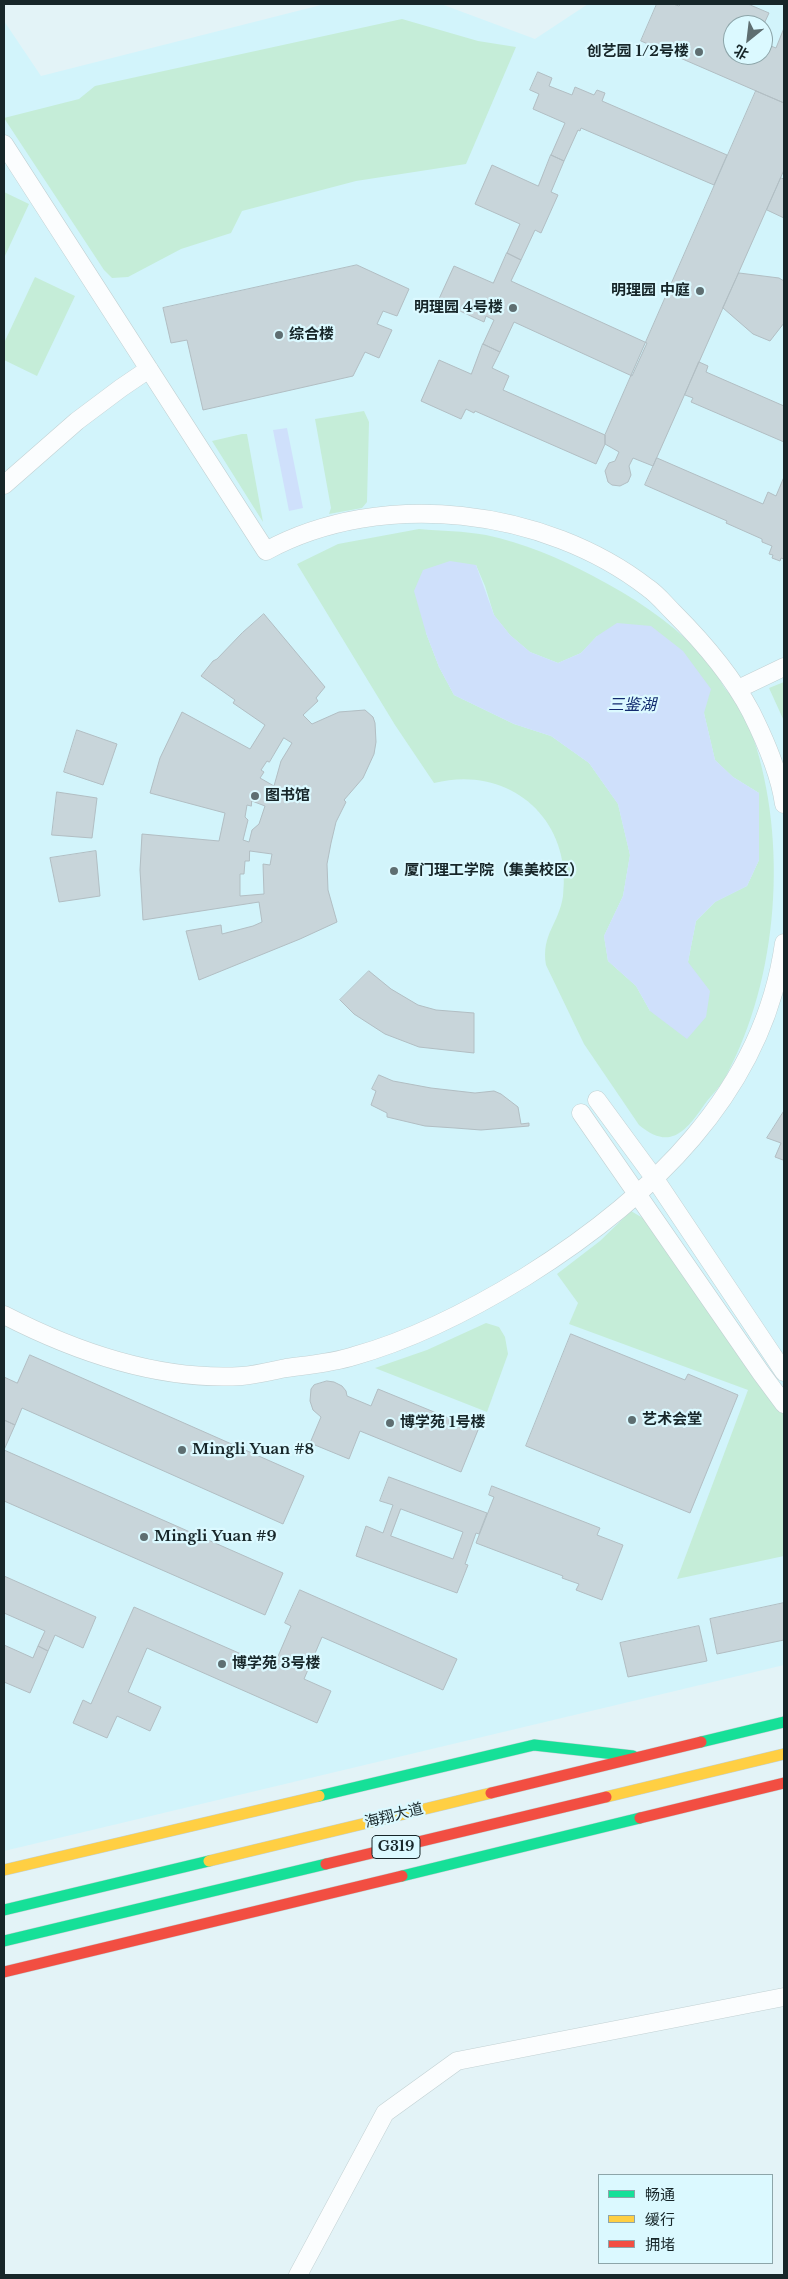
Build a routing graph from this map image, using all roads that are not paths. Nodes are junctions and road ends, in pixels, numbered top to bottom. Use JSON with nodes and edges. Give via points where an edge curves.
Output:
{"nodes":[{"id":1,"x":4,"y":144,"type":"edge"},
{"id":2,"x":149,"y":369,"type":"junction"},
{"id":3,"x":4,"y":485,"type":"edge"},
{"id":4,"x":784,"y":667,"type":"edge"},
{"id":5,"x":738,"y":689,"type":"junction"},
{"id":6,"x":782,"y":782,"type":"edge"},
{"id":7,"x":784,"y":804,"type":"edge"},
{"id":8,"x":784,"y":943,"type":"edge"},
{"id":9,"x":597,"y":1100,"type":"dead end"},
{"id":10,"x":581,"y":1113,"type":"dead end"},
{"id":11,"x":655,"y":1179,"type":"junction"},
{"id":12,"x":639,"y":1195,"type":"junction"},
{"id":13,"x":4,"y":1315,"type":"edge"},
{"id":14,"x":784,"y":1372,"type":"edge"},
{"id":15,"x":784,"y":1404,"type":"edge"},
{"id":16,"x":784,"y":1722,"type":"edge"},
{"id":17,"x":784,"y":1754,"type":"edge"},
{"id":18,"x":640,"y":1757,"type":"junction"},
{"id":19,"x":784,"y":1783,"type":"edge"},
{"id":20,"x":4,"y":1870,"type":"edge"},
{"id":21,"x":5,"y":1910,"type":"edge"},
{"id":22,"x":6,"y":1940,"type":"edge"},
{"id":23,"x":4,"y":1972,"type":"edge"},
{"id":24,"x":784,"y":1997,"type":"edge"},
{"id":25,"x":298,"y":2275,"type":"edge"}],
"edges":[{"from":1,"to":2,"type":"street"},
{"from":2,"to":3,"type":"street","via":[[77,421]]},
{"from":2,"to":5,"type":"street","via":[[266,551],[327,527],[393,516],[461,514],[540,532],[578,547],[649,588],[696,635]]},
{"from":4,"to":5,"type":"street"},
{"from":5,"to":6,"type":"street"},
{"from":6,"to":7,"type":"street"},
{"from":8,"to":11,"type":"street","via":[[772,1000],[748,1055],[706,1122]]},
{"from":9,"to":11,"type":"street"},
{"from":10,"to":12,"type":"street"},
{"from":11,"to":12,"type":"street"},
{"from":11,"to":14,"type":"street"},
{"from":12,"to":13,"type":"street","via":[[573,1246],[457,1316],[406,1339],[352,1357],[242,1376],[186,1374],[104,1358]]},
{"from":12,"to":15,"type":"street"},
{"from":16,"to":18,"type":"main road","name":"海翔大道","number":"G319"},
{"from":17,"to":22,"type":"main road","name":"海翔大道","number":"G319"},
{"from":18,"to":20,"type":"main road","via":[[534,1745]]},
{"from":18,"to":21,"type":"main road","name":"海翔大道","number":"G319"},
{"from":19,"to":23,"type":"main road"},
{"from":24,"to":25,"type":"street","via":[[457,2061],[384,2113]]}]}
